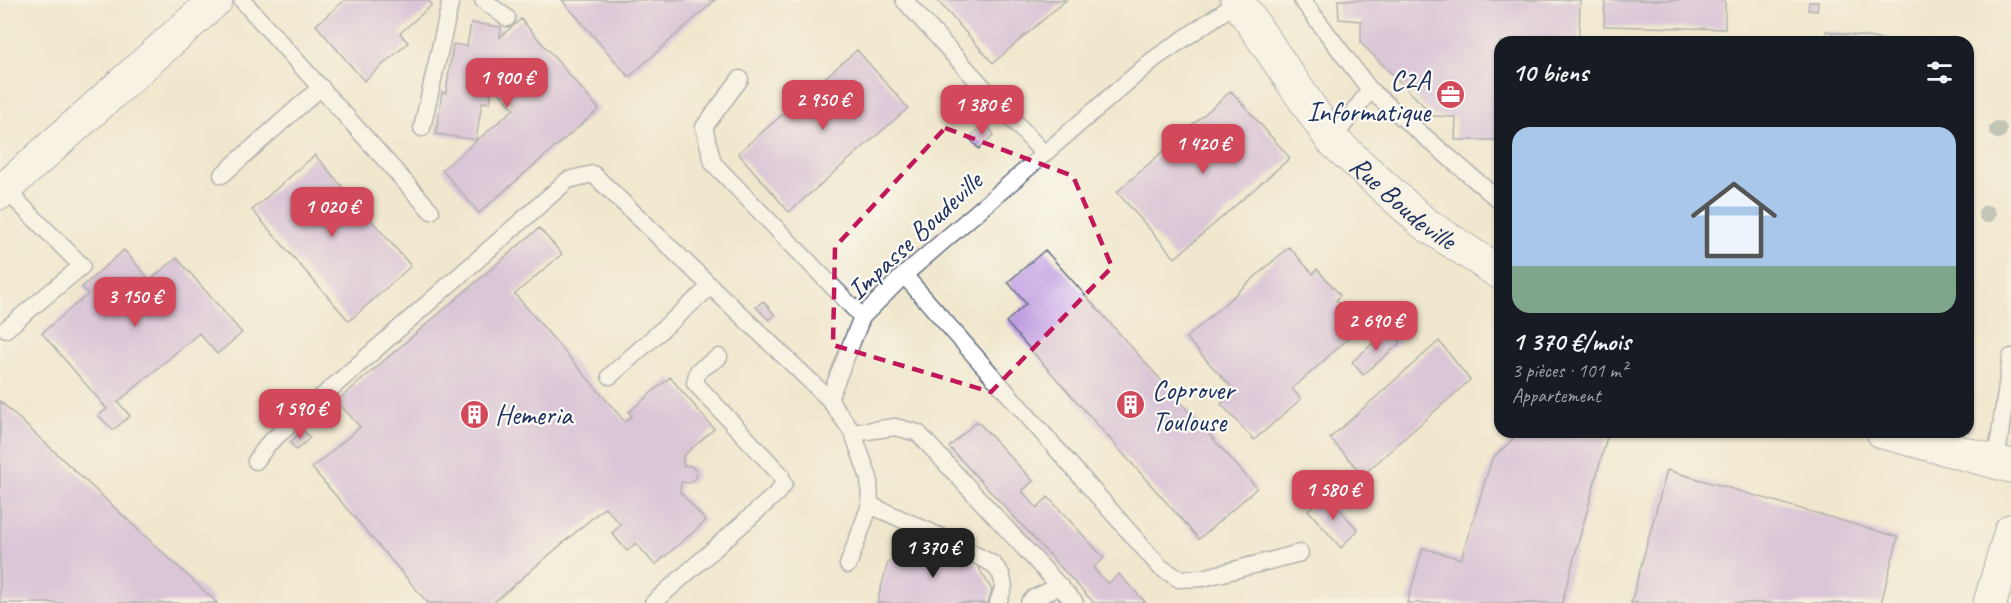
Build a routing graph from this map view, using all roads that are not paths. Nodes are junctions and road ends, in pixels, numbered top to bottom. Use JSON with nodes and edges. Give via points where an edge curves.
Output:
{"nodes":[{"id":1,"x":216,"y":0,"type":"edge"},
{"id":2,"x":242,"y":0,"type":"edge"},
{"id":3,"x":451,"y":0,"type":"edge"},
{"id":4,"x":483,"y":0,"type":"edge"},
{"id":5,"x":904,"y":0,"type":"edge"},
{"id":6,"x":1302,"y":0,"type":"edge"},
{"id":7,"x":1237,"y":1,"type":"edge"},
{"id":8,"x":507,"y":18,"type":"dead end"},
{"id":9,"x":740,"y":79,"type":"dead end"},
{"id":10,"x":321,"y":87,"type":"junction"},
{"id":11,"x":1370,"y":90,"type":"junction"},
{"id":12,"x":422,"y":128,"type":"dead end"},
{"id":13,"x":1332,"y":140,"type":"junction"},
{"id":14,"x":1044,"y":153,"type":"junction"},
{"id":15,"x":222,"y":175,"type":"dead end"},
{"id":16,"x":2,"y":191,"type":"edge"},
{"id":17,"x":1494,"y":196,"type":"edge"},
{"id":18,"x":431,"y":211,"type":"dead end"},
{"id":19,"x":1494,"y":269,"type":"edge"},
{"id":20,"x":904,"y":275,"type":"junction"},
{"id":21,"x":711,"y":286,"type":"junction"},
{"id":22,"x":862,"y":317,"type":"junction"},
{"id":23,"x":6,"y":329,"type":"dead end"},
{"id":24,"x":719,"y":357,"type":"dead end"},
{"id":25,"x":2011,"y":357,"type":"edge"},
{"id":26,"x":610,"y":376,"type":"dead end"},
{"id":27,"x":829,"y":399,"type":"junction"},
{"id":28,"x":853,"y":433,"type":"junction"},
{"id":29,"x":1906,"y":438,"type":"edge"},
{"id":30,"x":256,"y":461,"type":"dead end"},
{"id":31,"x":2003,"y":464,"type":"edge"},
{"id":32,"x":870,"y":505,"type":"junction"},
{"id":33,"x":2011,"y":531,"type":"edge"},
{"id":34,"x":1300,"y":554,"type":"dead end"},
{"id":35,"x":848,"y":565,"type":"dead end"},
{"id":36,"x":1060,"y":586,"type":"junction"},
{"id":37,"x":653,"y":603,"type":"edge"},
{"id":38,"x":998,"y":603,"type":"edge"},
{"id":39,"x":1029,"y":603,"type":"edge"},
{"id":40,"x":1075,"y":603,"type":"edge"},
{"id":41,"x":1990,"y":603,"type":"edge"}],
"edges":[{"from":1,"to":16,"type":"street"},
{"from":2,"to":10,"type":"lane"},
{"from":3,"to":12,"type":"lane"},
{"from":4,"to":8,"type":"lane"},
{"from":5,"to":14,"type":"lane"},
{"from":6,"to":11,"type":"lane"},
{"from":7,"to":13,"type":"street","name":"Rue Boudeville"},
{"from":7,"to":14,"type":"lane","name":"Impasse Boudeville","via":[[1154,59]]},
{"from":9,"to":22,"type":"lane","via":[[704,127],[713,163]]},
{"from":10,"to":15,"type":"lane"},
{"from":10,"to":18,"type":"lane"},
{"from":11,"to":13,"type":"lane"},
{"from":11,"to":17,"type":"lane"},
{"from":13,"to":19,"type":"street","name":"Rue Boudeville","via":[[1424,223]]},
{"from":14,"to":20,"type":"lane","name":"Impasse Boudeville"},
{"from":16,"to":23,"type":"lane","via":[[82,266]]},
{"from":20,"to":22,"type":"lane","name":"Impasse Boudeville"},
{"from":20,"to":34,"type":"lane","via":[[1160,567],[1179,579],[1203,578]]},
{"from":21,"to":26,"type":"lane"},
{"from":21,"to":27,"type":"lane"},
{"from":21,"to":30,"type":"lane","via":[[593,174],[568,180],[268,444]]},
{"from":22,"to":27,"type":"lane","name":"Impasse Boudeville"},
{"from":24,"to":37,"type":"lane","via":[[698,372],[695,383],[780,474],[784,484]]},
{"from":25,"to":31,"type":"lane"},
{"from":27,"to":28,"type":"lane"},
{"from":28,"to":32,"type":"lane","via":[[869,478]]},
{"from":28,"to":36,"type":"lane","via":[[895,427],[918,433]]},
{"from":29,"to":31,"type":"street"},
{"from":32,"to":35,"type":"lane"},
{"from":32,"to":38,"type":"lane","via":[[993,564],[1004,586]]},
{"from":33,"to":41,"type":"street"},
{"from":36,"to":39,"type":"lane"},
{"from":36,"to":40,"type":"lane"}]}
